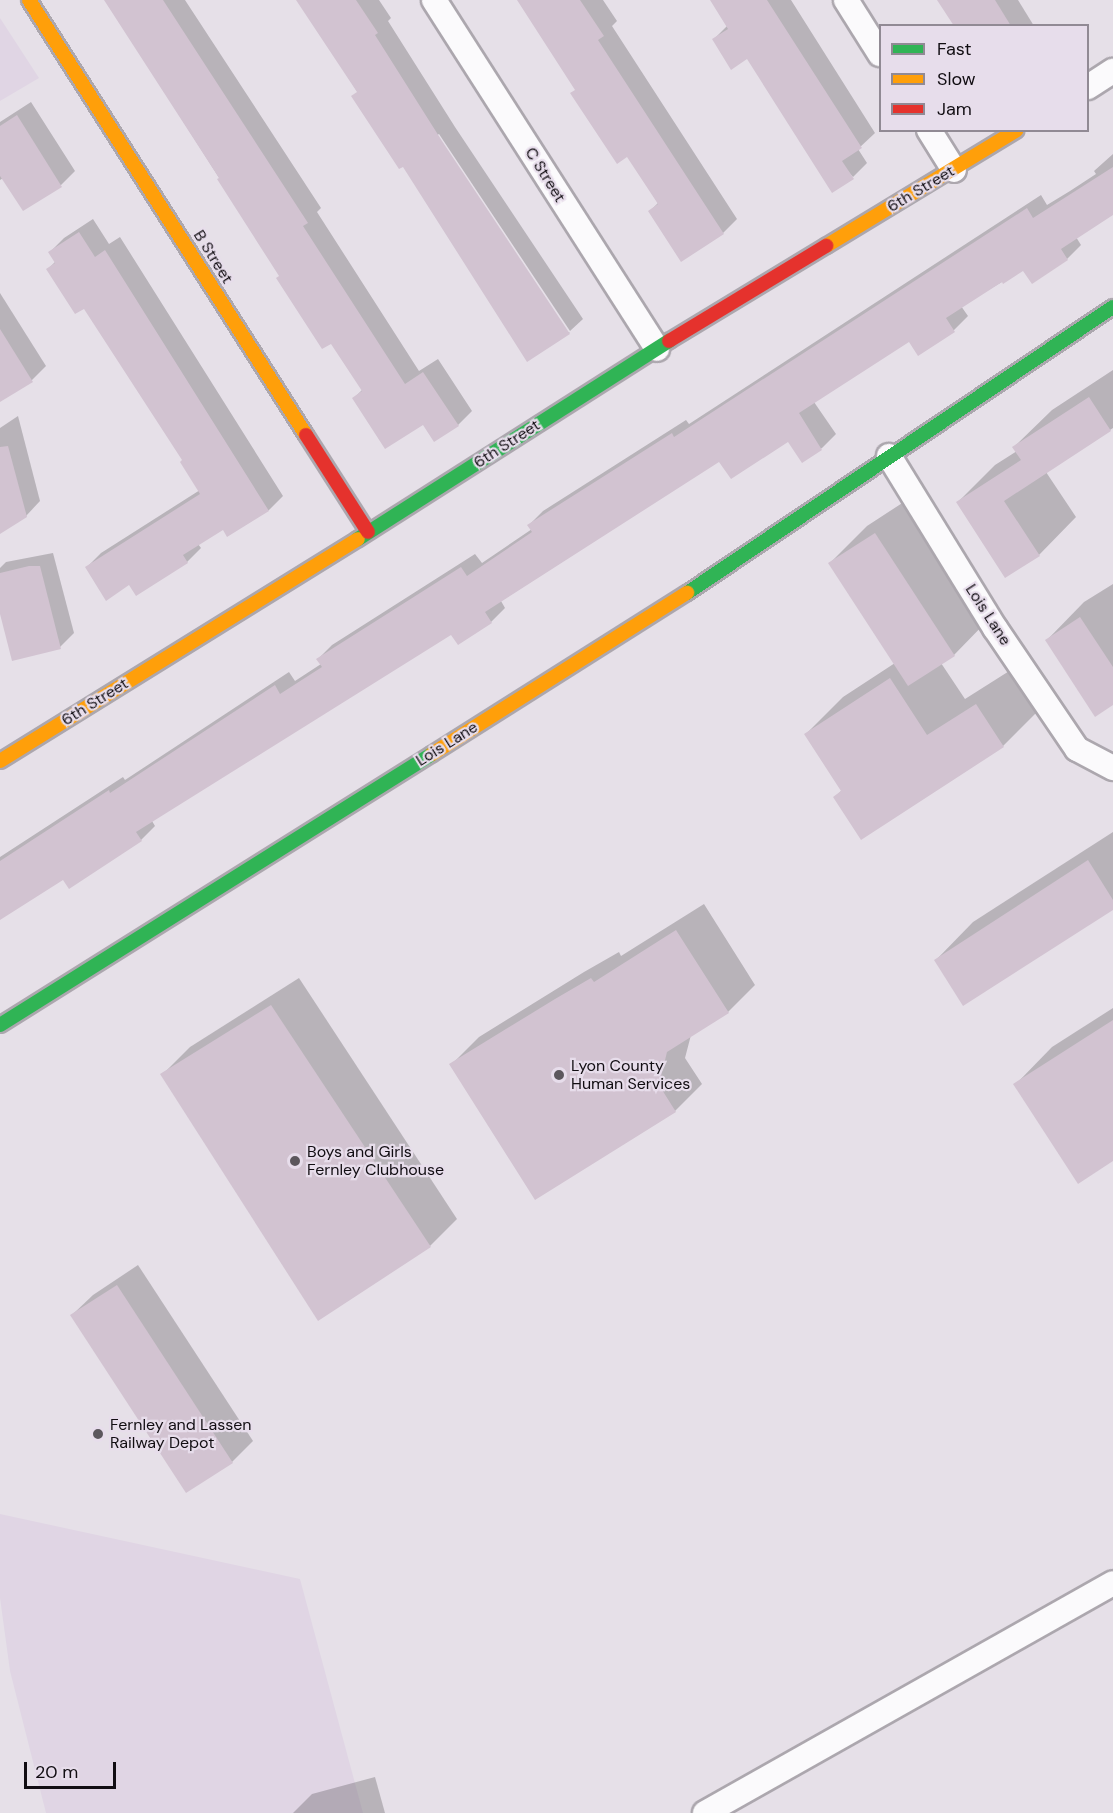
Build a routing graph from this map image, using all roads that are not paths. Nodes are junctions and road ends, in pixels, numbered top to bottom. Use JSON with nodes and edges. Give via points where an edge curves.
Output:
{"nodes":[{"id":1,"x":29,"y":0,"type":"edge"},
{"id":2,"x":434,"y":0,"type":"edge"},
{"id":3,"x":846,"y":0,"type":"edge"},
{"id":4,"x":879,"y":52,"type":"edge"},
{"id":5,"x":1113,"y":71,"type":"edge"},
{"id":6,"x":1089,"y":86,"type":"edge"},
{"id":7,"x":930,"y":132,"type":"edge"},
{"id":8,"x":1014,"y":132,"type":"edge"},
{"id":9,"x":954,"y":170,"type":"junction"},
{"id":10,"x":1113,"y":307,"type":"edge"},
{"id":11,"x":657,"y":349,"type":"junction"},
{"id":12,"x":889,"y":456,"type":"junction"},
{"id":13,"x":368,"y":532,"type":"junction"},
{"id":14,"x":0,"y":762,"type":"edge"},
{"id":15,"x":1109,"y":762,"type":"edge"},
{"id":16,"x":0,"y":1025,"type":"edge"},
{"id":17,"x":1113,"y":1583,"type":"edge"},
{"id":18,"x":705,"y":1813,"type":"edge"}],
"edges":[{"from":1,"to":13,"type":"street","name":"B Street"},
{"from":2,"to":11,"type":"street","name":"C Street"},
{"from":3,"to":4,"type":"street"},
{"from":5,"to":6,"type":"street"},
{"from":7,"to":9,"type":"street"},
{"from":8,"to":9,"type":"street","name":"6th Street"},
{"from":9,"to":11,"type":"street","name":"6th Street"},
{"from":10,"to":12,"type":"street","name":"Lois Lane"},
{"from":11,"to":13,"type":"street","name":"6th Street"},
{"from":12,"to":15,"type":"street","name":"Lois Lane","via":[[995,628],[1077,749]]},
{"from":12,"to":16,"type":"street","name":"Lois Lane","via":[[674,602]]},
{"from":13,"to":14,"type":"street","name":"6th Street"},
{"from":17,"to":18,"type":"street"}]}
